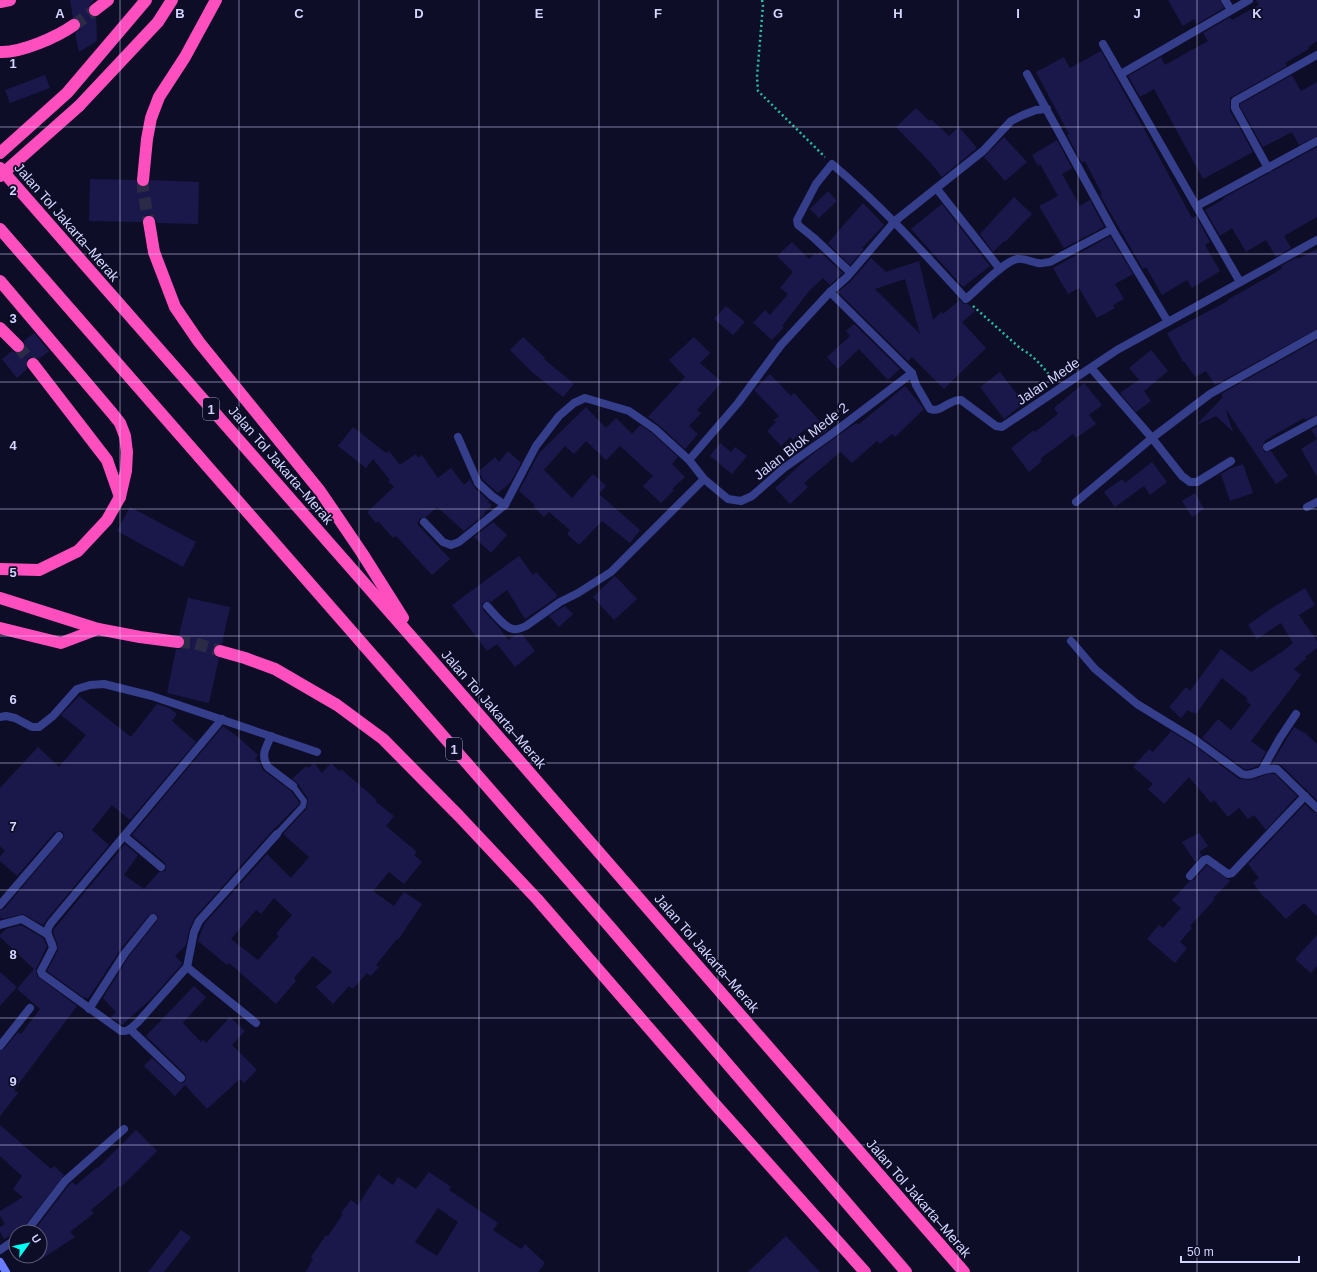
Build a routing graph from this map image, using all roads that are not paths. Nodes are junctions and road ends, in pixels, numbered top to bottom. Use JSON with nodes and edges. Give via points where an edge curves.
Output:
{"nodes":[{"id":1,"x":10,"y":0,"type":"edge"},
{"id":2,"x":108,"y":0,"type":"edge"},
{"id":3,"x":146,"y":0,"type":"edge"},
{"id":4,"x":172,"y":0,"type":"edge"},
{"id":5,"x":216,"y":0,"type":"edge"},
{"id":6,"x":1225,"y":0,"type":"edge"},
{"id":7,"x":1249,"y":0,"type":"edge"},
{"id":8,"x":0,"y":2,"type":"edge"},
{"id":9,"x":95,"y":10,"type":"tunnel mouth"},
{"id":10,"x":1231,"y":10,"type":"junction"},
{"id":11,"x":74,"y":25,"type":"tunnel mouth"},
{"id":12,"x":1103,"y":44,"type":"dead end"},
{"id":13,"x":0,"y":52,"type":"edge"},
{"id":14,"x":1317,"y":55,"type":"edge"},
{"id":15,"x":1027,"y":74,"type":"dead end"},
{"id":16,"x":1121,"y":74,"type":"junction"},
{"id":17,"x":1047,"y":109,"type":"junction"},
{"id":18,"x":1317,"y":141,"type":"edge"},
{"id":19,"x":0,"y":153,"type":"edge"},
{"id":20,"x":0,"y":168,"type":"edge"},
{"id":21,"x":1268,"y":168,"type":"junction"},
{"id":22,"x":0,"y":176,"type":"edge"},
{"id":23,"x":144,"y":180,"type":"tunnel mouth"},
{"id":24,"x":937,"y":189,"type":"junction"},
{"id":25,"x":1197,"y":206,"type":"junction"},
{"id":26,"x":149,"y":222,"type":"tunnel mouth"},
{"id":27,"x":894,"y":222,"type":"junction"},
{"id":28,"x":1112,"y":228,"type":"junction"},
{"id":29,"x":0,"y":229,"type":"edge"},
{"id":30,"x":1317,"y":240,"type":"edge"},
{"id":31,"x":1000,"y":269,"type":"junction"},
{"id":32,"x":850,"y":272,"type":"junction"},
{"id":33,"x":0,"y":281,"type":"edge"},
{"id":34,"x":1240,"y":282,"type":"junction"},
{"id":35,"x":830,"y":292,"type":"junction"},
{"id":36,"x":1168,"y":322,"type":"junction"},
{"id":37,"x":0,"y":328,"type":"edge"},
{"id":38,"x":1317,"y":334,"type":"edge"},
{"id":39,"x":18,"y":346,"type":"tunnel mouth"},
{"id":40,"x":33,"y":364,"type":"tunnel mouth"},
{"id":41,"x":1091,"y":368,"type":"junction"},
{"id":42,"x":912,"y":373,"type":"junction"},
{"id":43,"x":1317,"y":420,"type":"edge"},
{"id":44,"x":458,"y":437,"type":"dead end"},
{"id":45,"x":1152,"y":438,"type":"junction"},
{"id":46,"x":1267,"y":448,"type":"dead end"},
{"id":47,"x":689,"y":460,"type":"junction"},
{"id":48,"x":1231,"y":461,"type":"dead end"},
{"id":49,"x":704,"y":479,"type":"junction"},
{"id":50,"x":120,"y":497,"type":"junction"},
{"id":51,"x":1076,"y":502,"type":"dead end"},
{"id":52,"x":1317,"y":502,"type":"edge"},
{"id":53,"x":505,"y":505,"type":"junction"},
{"id":54,"x":1308,"y":507,"type":"dead end"},
{"id":55,"x":424,"y":522,"type":"dead end"},
{"id":56,"x":0,"y":569,"type":"edge"},
{"id":57,"x":0,"y":598,"type":"edge"},
{"id":58,"x":487,"y":606,"type":"dead end"},
{"id":59,"x":0,"y":628,"type":"edge"},
{"id":60,"x":98,"y":628,"type":"junction"},
{"id":61,"x":1072,"y":640,"type":"dead end"},
{"id":62,"x":178,"y":642,"type":"tunnel mouth"},
{"id":63,"x":423,"y":650,"type":"junction"},
{"id":64,"x":220,"y":651,"type":"tunnel mouth"},
{"id":65,"x":1296,"y":714,"type":"dead end"},
{"id":66,"x":0,"y":717,"type":"edge"},
{"id":67,"x":222,"y":719,"type":"junction"},
{"id":68,"x":271,"y":736,"type":"junction"},
{"id":69,"x":317,"y":752,"type":"dead end"},
{"id":70,"x":1262,"y":770,"type":"junction"},
{"id":71,"x":293,"y":786,"type":"joint"},
{"id":72,"x":1305,"y":796,"type":"junction"},
{"id":73,"x":1317,"y":808,"type":"edge"},
{"id":74,"x":277,"y":834,"type":"joint"},
{"id":75,"x":59,"y":836,"type":"dead end"},
{"id":76,"x":124,"y":836,"type":"junction"},
{"id":77,"x":161,"y":867,"type":"dead end"},
{"id":78,"x":1190,"y":876,"type":"dead end"},
{"id":79,"x":0,"y":905,"type":"edge"},
{"id":80,"x":153,"y":918,"type":"dead end"},
{"id":81,"x":0,"y":925,"type":"edge"},
{"id":82,"x":47,"y":934,"type":"junction"},
{"id":83,"x":187,"y":967,"type":"junction"},
{"id":84,"x":30,"y":1008,"type":"dead end"},
{"id":85,"x":89,"y":1009,"type":"junction"},
{"id":86,"x":256,"y":1023,"type":"dead end"},
{"id":87,"x":130,"y":1029,"type":"junction"},
{"id":88,"x":0,"y":1046,"type":"edge"},
{"id":89,"x":181,"y":1078,"type":"dead end"},
{"id":90,"x":124,"y":1129,"type":"dead end"},
{"id":91,"x":32,"y":1224,"type":"edge"},
{"id":92,"x":0,"y":1262,"type":"edge"},
{"id":93,"x":6,"y":1272,"type":"edge"},
{"id":94,"x":865,"y":1272,"type":"edge"},
{"id":95,"x":906,"y":1272,"type":"edge"},
{"id":96,"x":964,"y":1272,"type":"edge"}],
"edges":[{"from":1,"to":8,"type":"highway"},
{"from":2,"to":9,"type":"highway"},
{"from":3,"to":19,"type":"highway","via":[[67,93]]},
{"from":4,"to":22,"type":"highway","bridge":true,"via":[[158,22],[79,106]]},
{"from":5,"to":23,"type":"highway","via":[[185,57],[159,97],[147,139]]},
{"from":6,"to":10,"type":"street"},
{"from":7,"to":10,"type":"street"},
{"from":10,"to":16,"type":"street"},
{"from":11,"to":13,"type":"highway","via":[[48,39],[16,50]]},
{"from":12,"to":16,"type":"street"},
{"from":14,"to":21,"type":"street","via":[[1235,101],[1235,108]]},
{"from":15,"to":17,"type":"street"},
{"from":16,"to":25,"type":"street"},
{"from":17,"to":24,"type":"street","via":[[1036,110],[1011,121],[983,151]]},
{"from":17,"to":28,"type":"street"},
{"from":18,"to":21,"type":"street"},
{"from":20,"to":63,"type":"highway","name":"Jalan Tol Jakarta–Merak","number":"1"},
{"from":21,"to":25,"type":"street"},
{"from":24,"to":27,"type":"street"},
{"from":24,"to":31,"type":"street"},
{"from":25,"to":34,"type":"street"},
{"from":26,"to":63,"type":"highway","via":[[154,252],[175,307],[199,342],[320,491]]},
{"from":27,"to":31,"type":"street","via":[[966,299]]},
{"from":27,"to":32,"type":"street"},
{"from":27,"to":32,"type":"street","via":[[832,164],[816,184],[796,222]]},
{"from":28,"to":31,"type":"street","via":[[1050,262],[1016,259]]},
{"from":28,"to":36,"type":"street"},
{"from":29,"to":95,"type":"highway","number":"1"},
{"from":30,"to":34,"type":"street","name":"Jalan Mede"},
{"from":32,"to":35,"type":"street"},
{"from":33,"to":50,"type":"highway","via":[[120,423],[128,452]]},
{"from":34,"to":36,"type":"street","name":"Jalan Mede"},
{"from":35,"to":42,"type":"street","name":"Jalan Mede"},
{"from":35,"to":47,"type":"street","via":[[781,345],[738,403]]},
{"from":36,"to":41,"type":"street","name":"Jalan Mede","via":[[1117,350]]},
{"from":37,"to":39,"type":"highway"},
{"from":38,"to":45,"type":"street","via":[[1210,394]]},
{"from":40,"to":50,"type":"highway","via":[[107,460]]},
{"from":41,"to":42,"type":"street","name":"Jalan Mede","via":[[1002,427],[996,426],[961,400],[938,410],[930,409]]},
{"from":41,"to":45,"type":"street"},
{"from":42,"to":49,"type":"street","name":"Jalan Blok Mede 2","via":[[784,468],[752,496],[741,501],[728,499]]},
{"from":43,"to":46,"type":"street"},
{"from":44,"to":53,"type":"street","via":[[478,483]]},
{"from":45,"to":48,"type":"street","via":[[1182,476],[1190,482],[1197,482]]},
{"from":45,"to":51,"type":"street"},
{"from":47,"to":49,"type":"street","name":"Jalan Blok Mede 2"},
{"from":47,"to":53,"type":"street","name":"Jalan Blok Mede 2","via":[[655,429],[629,411],[585,398],[574,403],[559,416],[536,446]]},
{"from":49,"to":58,"type":"street","via":[[611,572],[560,602],[526,626],[520,629],[508,627]]},
{"from":50,"to":56,"type":"highway","via":[[107,520],[78,551],[38,570]]},
{"from":52,"to":54,"type":"street"},
{"from":53,"to":55,"type":"street","via":[[459,542],[451,545],[443,542]]},
{"from":57,"to":60,"type":"highway"},
{"from":59,"to":60,"type":"highway","via":[[60,643]]},
{"from":60,"to":62,"type":"highway"},
{"from":61,"to":70,"type":"street","via":[[1095,669],[1137,704],[1194,739],[1242,774],[1251,775]]},
{"from":63,"to":96,"type":"highway","name":"Jalan Tol Jakarta–Merak","number":"1"},
{"from":64,"to":94,"type":"highway","via":[[275,669],[337,705],[383,739],[537,899]]},
{"from":65,"to":70,"type":"street"},
{"from":66,"to":67,"type":"street","via":[[14,718],[32,727],[39,727],[53,716],[77,689],[104,684],[152,696]]},
{"from":67,"to":68,"type":"street"},
{"from":67,"to":76,"type":"street"},
{"from":68,"to":69,"type":"street"},
{"from":68,"to":71,"type":"street","via":[[263,754],[265,763]]},
{"from":70,"to":72,"type":"street","via":[[1277,769]]},
{"from":71,"to":74,"type":"lane","via":[[304,801],[303,806]]},
{"from":72,"to":73,"type":"street"},
{"from":72,"to":78,"type":"street","via":[[1230,874],[1207,859]]},
{"from":74,"to":83,"type":"street","via":[[199,921],[194,932]]},
{"from":75,"to":79,"type":"street"},
{"from":76,"to":77,"type":"street"},
{"from":76,"to":82,"type":"street","via":[[47,928]]},
{"from":80,"to":85,"type":"street","via":[[125,953]]},
{"from":81,"to":82,"type":"street","via":[[22,919]]},
{"from":82,"to":85,"type":"street","via":[[53,948],[41,970],[42,974]]},
{"from":83,"to":86,"type":"street"},
{"from":83,"to":87,"type":"street"},
{"from":84,"to":88,"type":"street"},
{"from":85,"to":87,"type":"street","via":[[121,1031]]},
{"from":87,"to":89,"type":"street"},
{"from":90,"to":91,"type":"street","via":[[65,1181]]},
{"from":92,"to":93,"type":"main road"}]}
